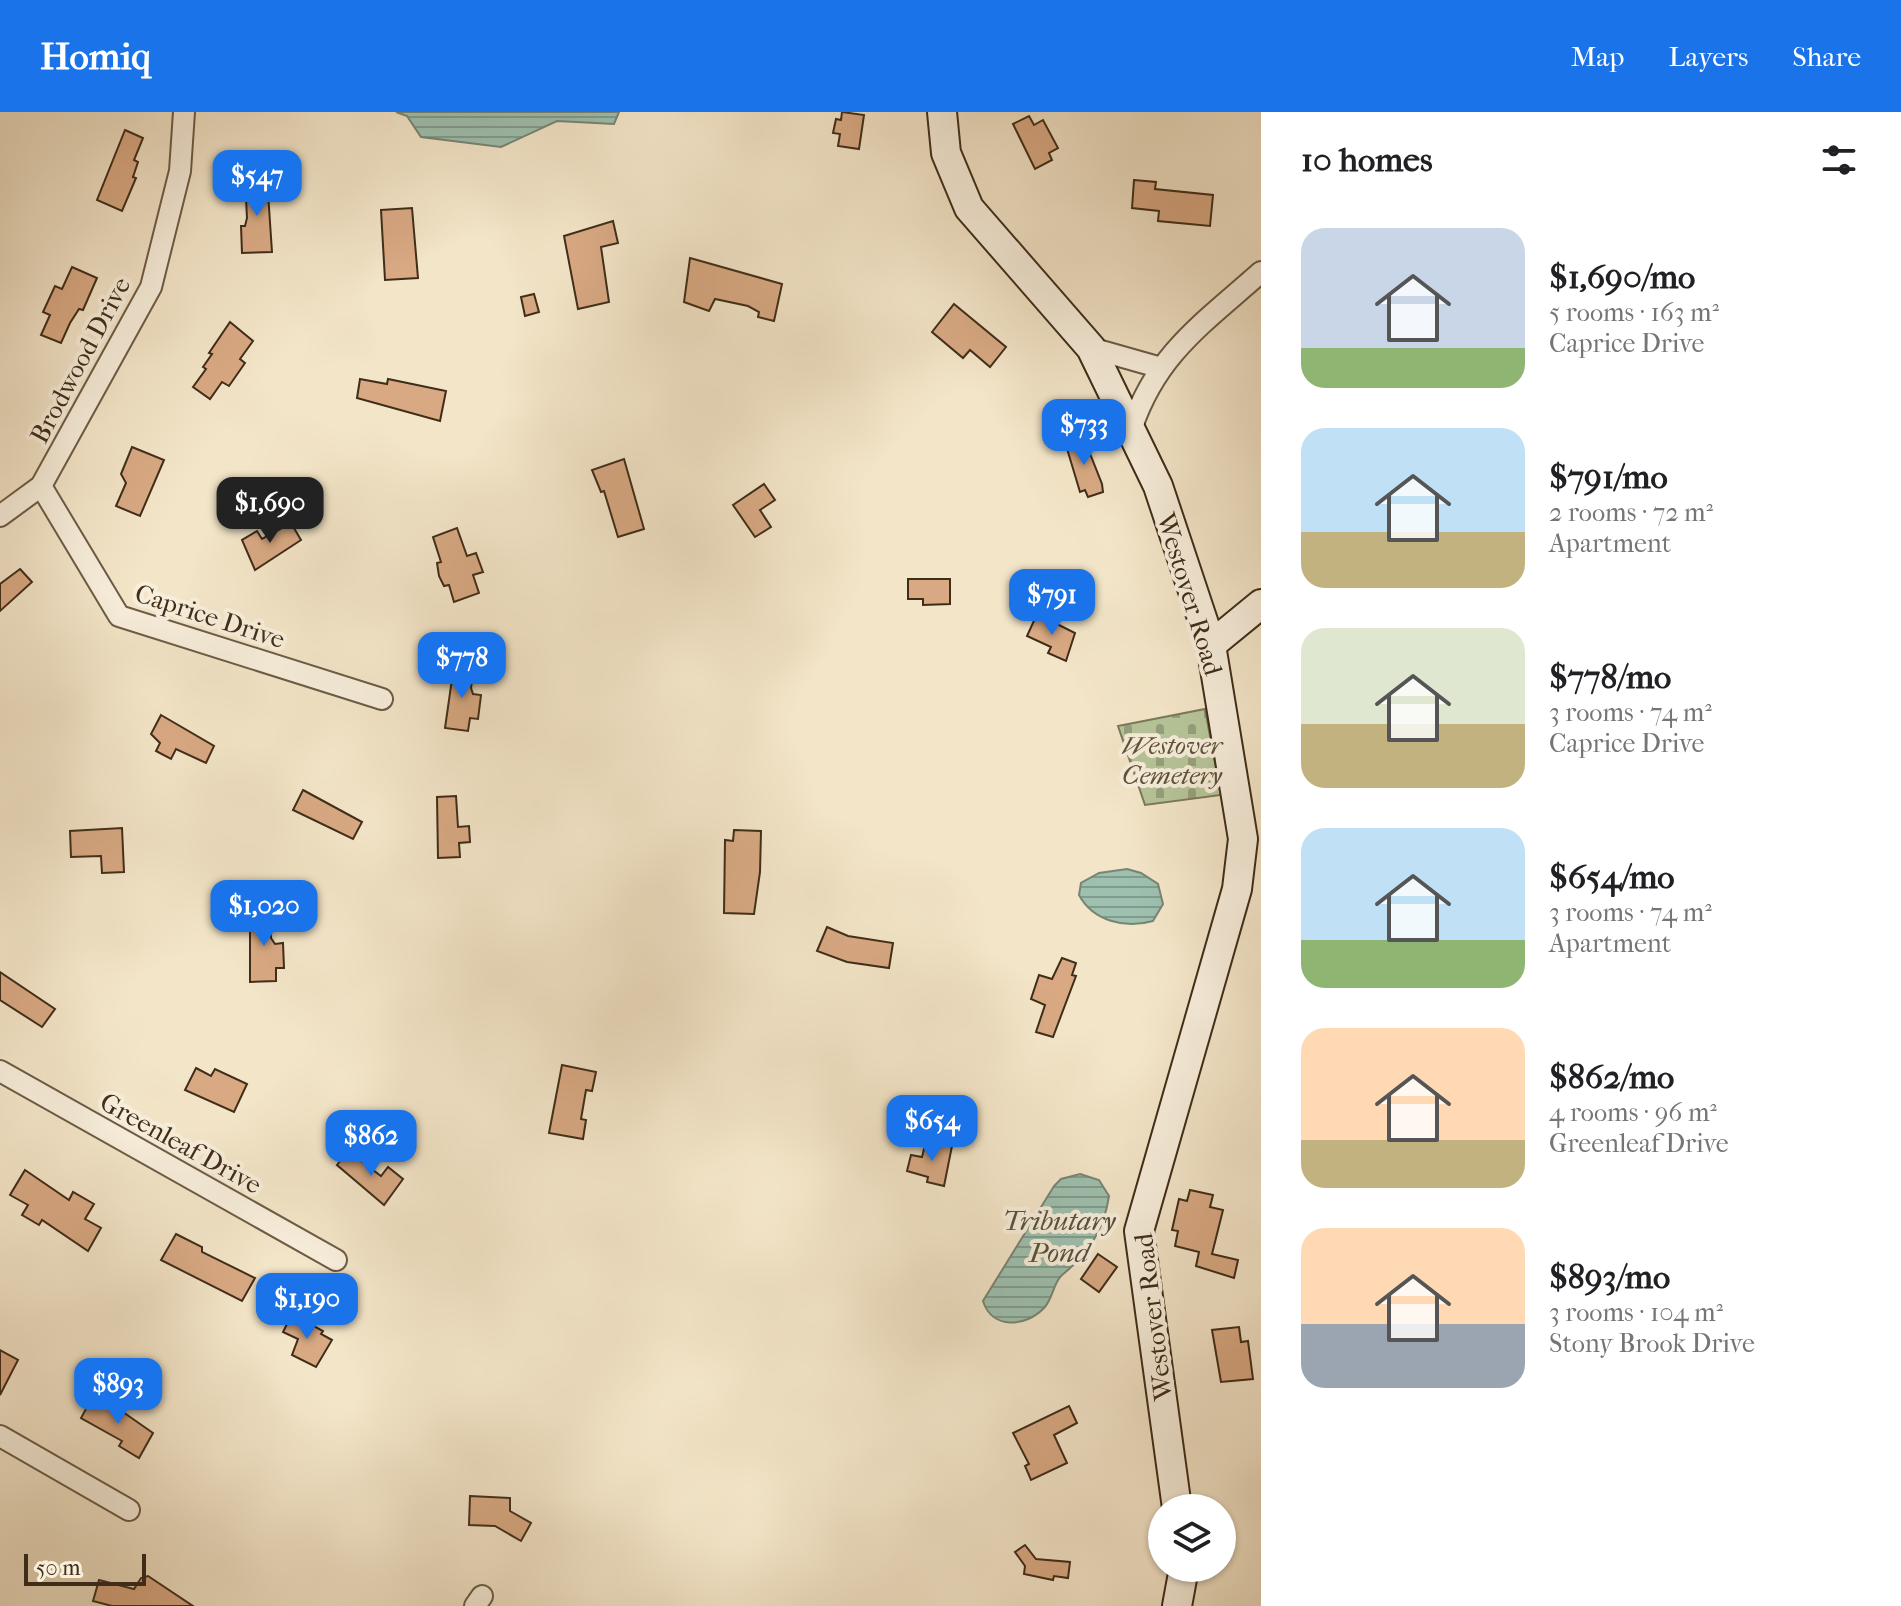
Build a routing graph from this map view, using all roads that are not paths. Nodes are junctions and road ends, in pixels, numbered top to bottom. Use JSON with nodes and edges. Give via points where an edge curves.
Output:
{"nodes":[{"id":1,"x":184,"y":112,"type":"edge"},
{"id":2,"x":942,"y":112,"type":"edge"},
{"id":3,"x":1261,"y":272,"type":"edge"},
{"id":4,"x":1091,"y":348,"type":"junction"},
{"id":5,"x":1158,"y":367,"type":"junction"},
{"id":6,"x":1132,"y":427,"type":"junction"},
{"id":7,"x":41,"y":486,"type":"junction"},
{"id":8,"x":0,"y":516,"type":"edge"},
{"id":9,"x":1261,"y":604,"type":"edge"},
{"id":10,"x":1211,"y":645,"type":"junction"},
{"id":11,"x":382,"y":699,"type":"dead end"},
{"id":12,"x":1252,"y":838,"type":"edge"},
{"id":13,"x":0,"y":1071,"type":"edge"},
{"id":14,"x":336,"y":1260,"type":"dead end"},
{"id":15,"x":0,"y":1436,"type":"edge"},
{"id":16,"x":1175,"y":1494,"type":"edge"},
{"id":17,"x":129,"y":1510,"type":"dead end"},
{"id":18,"x":1181,"y":1582,"type":"edge"},
{"id":19,"x":1177,"y":1606,"type":"edge"}],
"edges":[{"from":1,"to":7,"type":"street","name":"Brodwood Drive","via":[[180,171],[151,287]]},
{"from":2,"to":4,"type":"street","name":"Westover Road","via":[[946,153],[969,208]]},
{"from":3,"to":5,"type":"street"},
{"from":4,"to":5,"type":"street"},
{"from":4,"to":6,"type":"street","name":"Westover Road"},
{"from":5,"to":6,"type":"street"},
{"from":6,"to":10,"type":"street","name":"Westover Road","via":[[1158,486]]},
{"from":7,"to":8,"type":"street","name":"Brodwood Drive"},
{"from":7,"to":11,"type":"street","name":"Caprice Drive","via":[[119,616]]},
{"from":9,"to":10,"type":"street"},
{"from":10,"to":12,"type":"street","name":"Westover Road"},
{"from":12,"to":16,"type":"street","name":"Westover Road","via":[[1139,1231]]},
{"from":13,"to":14,"type":"street","name":"Greenleaf Drive"},
{"from":15,"to":17,"type":"street"},
{"from":18,"to":19,"type":"street"}]}
